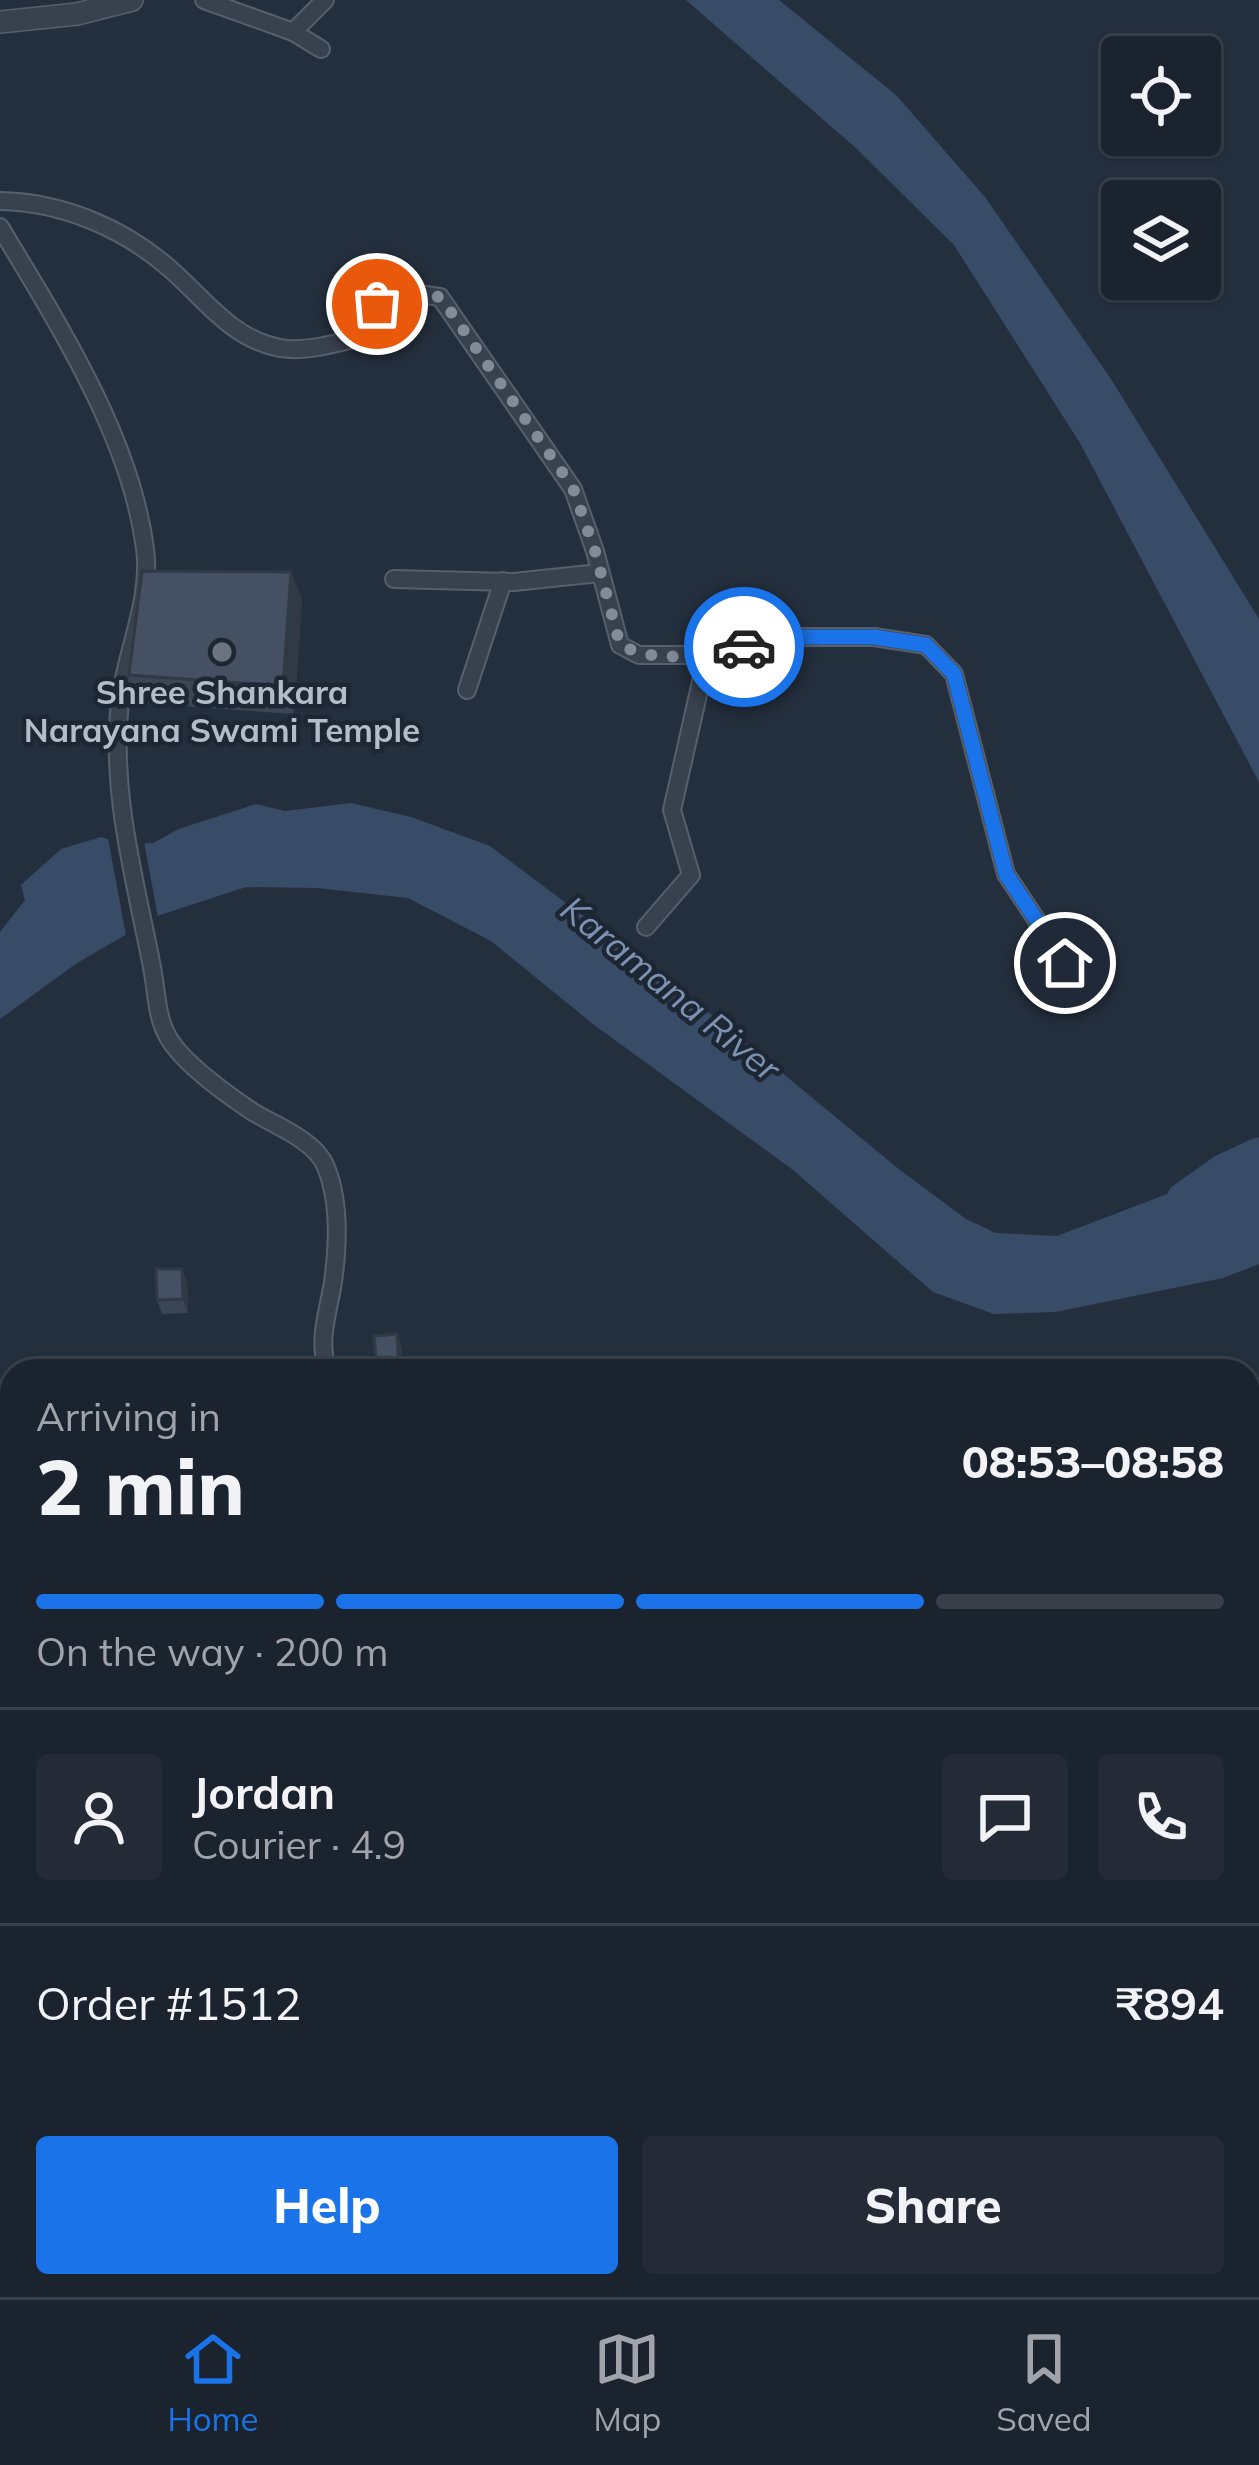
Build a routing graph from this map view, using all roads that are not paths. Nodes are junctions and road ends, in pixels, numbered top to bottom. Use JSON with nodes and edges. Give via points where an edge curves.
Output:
{"nodes":[{"id":1,"x":132,"y":0,"type":"edge"},
{"id":2,"x":204,"y":0,"type":"edge"},
{"id":3,"x":326,"y":0,"type":"edge"},
{"id":4,"x":0,"y":22,"type":"edge"},
{"id":5,"x":293,"y":32,"type":"junction"},
{"id":6,"x":321,"y":49,"type":"dead end"},
{"id":7,"x":0,"y":200,"type":"edge"},
{"id":8,"x":0,"y":227,"type":"edge"},
{"id":9,"x":599,"y":573,"type":"junction"},
{"id":10,"x":394,"y":579,"type":"dead end"},
{"id":11,"x":503,"y":581,"type":"junction"},
{"id":12,"x":707,"y":655,"type":"junction"},
{"id":13,"x":467,"y":690,"type":"dead end"},
{"id":14,"x":646,"y":927,"type":"dead end"},
{"id":15,"x":1065,"y":963,"type":"dead end"},
{"id":16,"x":324,"y":1359,"type":"edge"}],
"edges":[{"from":1,"to":4,"type":"street"},
{"from":2,"to":5,"type":"street"},
{"from":3,"to":5,"type":"street"},
{"from":5,"to":6,"type":"street"},
{"from":7,"to":9,"type":"street","via":[[104,223],[167,266],[217,317],[278,348],[372,334],[377,304],[398,291],[440,297],[573,488]]},
{"from":8,"to":16,"type":"street","via":[[94,396],[127,473],[146,554],[120,703],[117,795],[166,1034],[219,1087],[324,1160],[336,1250]]},
{"from":9,"to":11,"type":"street"},
{"from":9,"to":12,"type":"street","via":[[620,645],[639,655]]},
{"from":10,"to":11,"type":"street"},
{"from":11,"to":13,"type":"street"},
{"from":12,"to":14,"type":"street","via":[[672,811],[691,875]]},
{"from":12,"to":15,"type":"street","via":[[785,637],[926,645],[954,674],[1006,874]]}]}
